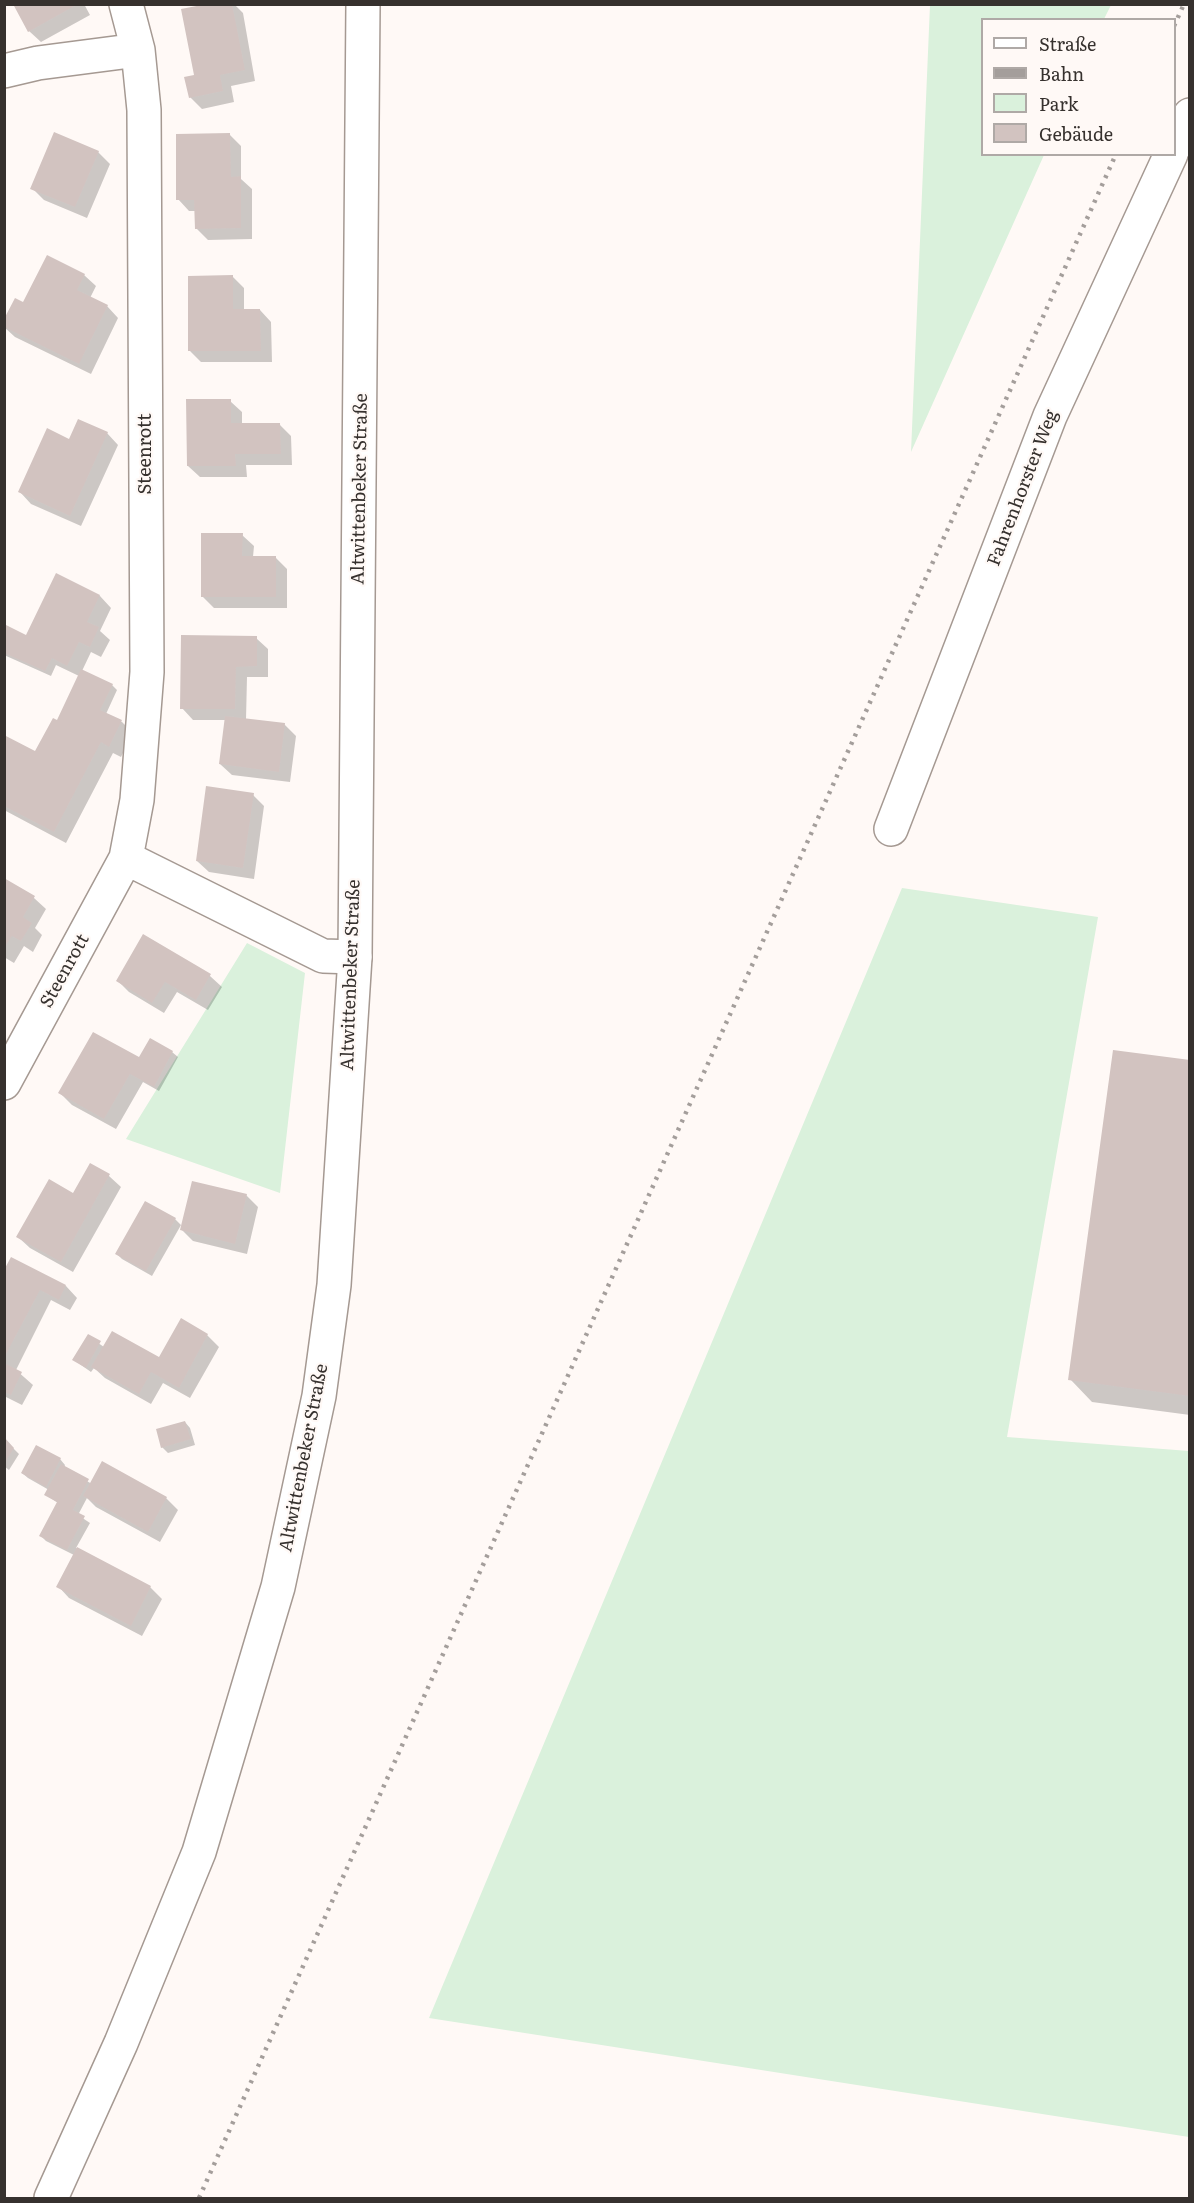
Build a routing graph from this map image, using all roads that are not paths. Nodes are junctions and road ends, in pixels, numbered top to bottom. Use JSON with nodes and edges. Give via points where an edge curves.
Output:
{"nodes":[{"id":1,"x":126,"y":4,"type":"edge"},
{"id":2,"x":363,"y":4,"type":"edge"},
{"id":3,"x":138,"y":50,"type":"junction"},
{"id":4,"x":4,"y":71,"type":"edge"},
{"id":5,"x":1190,"y":115,"type":"edge"},
{"id":6,"x":1176,"y":143,"type":"edge"},
{"id":7,"x":1170,"y":156,"type":"edge"},
{"id":8,"x":891,"y":829,"type":"dead end"},
{"id":9,"x":126,"y":858,"type":"junction"},
{"id":10,"x":355,"y":957,"type":"junction"},
{"id":11,"x":4,"y":1083,"type":"edge"},
{"id":12,"x":51,"y":2199,"type":"edge"}],
"edges":[{"from":1,"to":3,"type":"street","name":"Steenrott"},
{"from":2,"to":10,"type":"street","name":"Altwittenbeker Straße"},
{"from":3,"to":4,"type":"street"},
{"from":3,"to":9,"type":"street","name":"Steenrott","via":[[144,110],[147,672],[137,800]]},
{"from":5,"to":6,"type":"street"},
{"from":7,"to":8,"type":"street","name":"Fahrenhorster Weg","via":[[1050,416]]},
{"from":9,"to":10,"type":"street","via":[[323,956]]},
{"from":9,"to":11,"type":"street","name":"Steenrott"},
{"from":10,"to":12,"type":"street","name":"Altwittenbeker Straße","via":[[334,1285],[319,1396],[270,1617],[202,1842],[172,1923]]}]}
